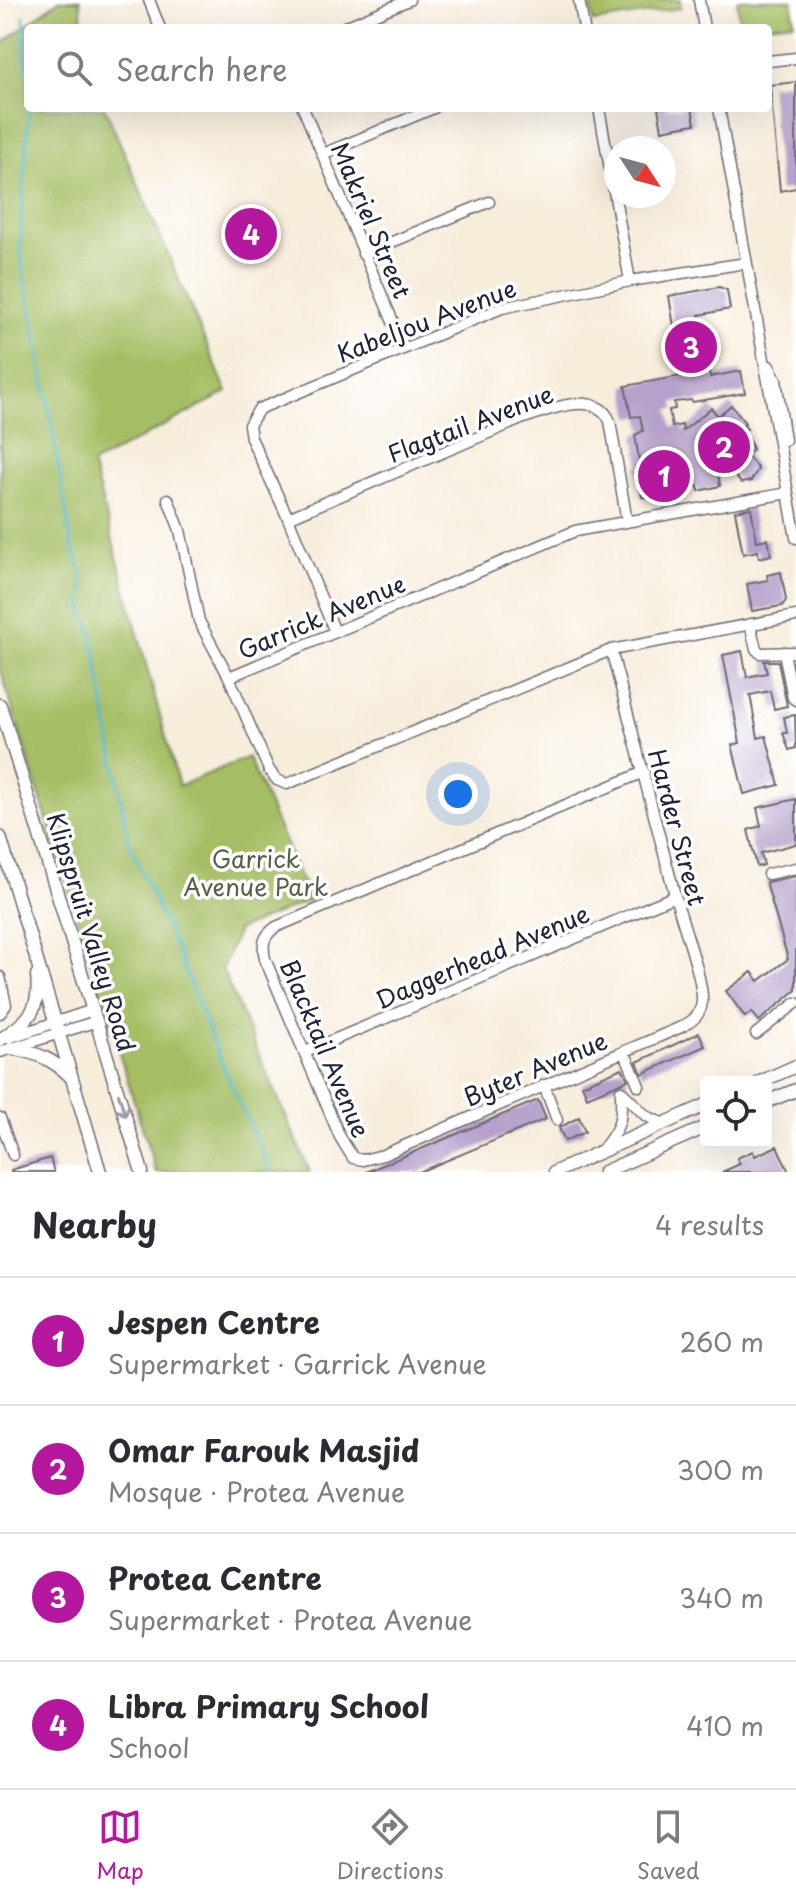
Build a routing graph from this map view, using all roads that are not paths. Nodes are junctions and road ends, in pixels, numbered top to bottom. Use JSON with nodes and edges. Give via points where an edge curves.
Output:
{"nodes":[{"id":1,"x":149,"y":0,"type":"edge"},
{"id":2,"x":409,"y":0,"type":"edge"},
{"id":3,"x":579,"y":0,"type":"edge"},
{"id":4,"x":699,"y":0,"type":"edge"},
{"id":5,"x":158,"y":24,"type":"edge"},
{"id":6,"x":352,"y":24,"type":"edge"},
{"id":7,"x":583,"y":24,"type":"edge"},
{"id":8,"x":703,"y":24,"type":"edge"},
{"id":9,"x":796,"y":58,"type":"edge"},
{"id":10,"x":772,"y":61,"type":"edge"},
{"id":11,"x":305,"y":112,"type":"edge"},
{"id":12,"x":424,"y":112,"type":"edge"},
{"id":13,"x":600,"y":112,"type":"edge"},
{"id":14,"x":720,"y":112,"type":"edge"},
{"id":15,"x":323,"y":154,"type":"junction"},
{"id":16,"x":489,"y":202,"type":"dead end"},
{"id":17,"x":363,"y":254,"type":"junction"},
{"id":18,"x":746,"y":263,"type":"junction"},
{"id":19,"x":630,"y":281,"type":"junction"},
{"id":20,"x":404,"y":348,"type":"junction"},
{"id":21,"x":788,"y":493,"type":"junction"},
{"id":22,"x":168,"y":499,"type":"dead end"},
{"id":23,"x":288,"y":518,"type":"junction"},
{"id":24,"x":627,"y":522,"type":"junction"},
{"id":25,"x":796,"y":538,"type":"edge"},
{"id":26,"x":796,"y":616,"type":"edge"},
{"id":27,"x":750,"y":624,"type":"junction"},
{"id":28,"x":335,"y":632,"type":"junction"},
{"id":29,"x":611,"y":650,"type":"junction"},
{"id":30,"x":790,"y":652,"type":"edge"},
{"id":31,"x":229,"y":677,"type":"junction"},
{"id":32,"x":796,"y":700,"type":"edge"},
{"id":33,"x":0,"y":705,"type":"edge"},
{"id":34,"x":644,"y":772,"type":"junction"},
{"id":35,"x":0,"y":837,"type":"edge"},
{"id":36,"x":796,"y":868,"type":"edge"},
{"id":37,"x":768,"y":874,"type":"dead end"},
{"id":38,"x":675,"y":896,"type":"junction"},
{"id":39,"x":33,"y":945,"type":"junction"},
{"id":40,"x":0,"y":977,"type":"edge"},
{"id":41,"x":796,"y":1003,"type":"edge"},
{"id":42,"x":0,"y":1013,"type":"edge"},
{"id":43,"x":698,"y":1014,"type":"joint"},
{"id":44,"x":95,"y":1016,"type":"junction"},
{"id":45,"x":58,"y":1028,"type":"junction"},
{"id":46,"x":756,"y":1034,"type":"dead end"},
{"id":47,"x":0,"y":1040,"type":"edge"},
{"id":48,"x":6,"y":1050,"type":"edge"},
{"id":49,"x":624,"y":1051,"type":"junction"},
{"id":50,"x":305,"y":1052,"type":"junction"},
{"id":51,"x":796,"y":1066,"type":"edge"},
{"id":52,"x":71,"y":1077,"type":"junction"},
{"id":53,"x":772,"y":1077,"type":"edge"},
{"id":54,"x":544,"y":1085,"type":"junction"},
{"id":55,"x":639,"y":1086,"type":"dead end"},
{"id":56,"x":796,"y":1090,"type":"edge"},
{"id":57,"x":772,"y":1100,"type":"edge"},
{"id":58,"x":700,"y":1107,"type":"edge"},
{"id":59,"x":0,"y":1118,"type":"edge"},
{"id":60,"x":557,"y":1120,"type":"dead end"},
{"id":61,"x":662,"y":1123,"type":"junction"},
{"id":62,"x":700,"y":1130,"type":"edge"},
{"id":63,"x":603,"y":1149,"type":"junction"},
{"id":64,"x":13,"y":1155,"type":"dead end"},
{"id":65,"x":383,"y":1155,"type":"joint"},
{"id":66,"x":100,"y":1172,"type":"edge"},
{"id":67,"x":142,"y":1172,"type":"edge"},
{"id":68,"x":555,"y":1172,"type":"edge"},
{"id":69,"x":604,"y":1172,"type":"edge"}],
"edges":[{"from":1,"to":5,"type":"street"},
{"from":2,"to":6,"type":"street"},
{"from":3,"to":7,"type":"street"},
{"from":4,"to":8,"type":"street"},
{"from":9,"to":10,"type":"street"},
{"from":11,"to":15,"type":"street","name":"Makriel Street"},
{"from":12,"to":15,"type":"street"},
{"from":13,"to":19,"type":"street"},
{"from":14,"to":18,"type":"street"},
{"from":15,"to":17,"type":"street","name":"Makriel Street"},
{"from":16,"to":17,"type":"street"},
{"from":17,"to":20,"type":"street","name":"Makriel Street"},
{"from":18,"to":19,"type":"street","name":"Kabeljou Avenue"},
{"from":18,"to":21,"type":"street"},
{"from":19,"to":20,"type":"street","name":"Kabeljou Avenue","via":[[502,308]]},
{"from":20,"to":23,"type":"street","name":"Kabeljou Avenue","via":[[254,414],[249,430]]},
{"from":21,"to":24,"type":"street","name":"Garrick Avenue"},
{"from":21,"to":25,"type":"street"},
{"from":22,"to":31,"type":"street","via":[[199,621]]},
{"from":23,"to":24,"type":"street","name":"Flagtail Avenue","via":[[519,420],[590,403],[604,409],[610,421]]},
{"from":23,"to":28,"type":"street"},
{"from":24,"to":28,"type":"street","name":"Garrick Avenue","via":[[567,534]]},
{"from":26,"to":27,"type":"street","name":"Garrick Avenue"},
{"from":27,"to":29,"type":"street","name":"Garrick Avenue"},
{"from":27,"to":30,"type":"street","via":[[760,653]]},
{"from":28,"to":31,"type":"street","name":"Garrick Avenue"},
{"from":29,"to":31,"type":"street","name":"Garrick Avenue","via":[[287,784],[269,770]]},
{"from":29,"to":34,"type":"street","name":"Harder Street"},
{"from":30,"to":32,"type":"street"},
{"from":33,"to":44,"type":"main road","name":"Klipspruit Valley Road"},
{"from":34,"to":38,"type":"street","name":"Harder Street"},
{"from":34,"to":50,"type":"street","name":"Blacktail Avenue","via":[[276,927],[265,938],[265,959]]},
{"from":35,"to":39,"type":"main road"},
{"from":36,"to":37,"type":"street"},
{"from":38,"to":43,"type":"street","name":"Harder Street","via":[[702,994]]},
{"from":38,"to":50,"type":"street","name":"Daggerhead Avenue"},
{"from":39,"to":45,"type":"main road"},
{"from":39,"to":47,"type":"main road","via":[[36,1005],[24,1023]]},
{"from":40,"to":42,"type":"street","via":[[6,1005]]},
{"from":41,"to":46,"type":"street"},
{"from":43,"to":49,"type":"street","name":"Byter Avenue","via":[[688,1024]]},
{"from":44,"to":45,"type":"street"},
{"from":44,"to":67,"type":"main road","name":"Klipspruit Valley Road","one_way":true},
{"from":45,"to":47,"type":"street"},
{"from":45,"to":48,"type":"street"},
{"from":45,"to":52,"type":"main road"},
{"from":48,"to":52,"type":"main road","via":[[45,1056]]},
{"from":49,"to":54,"type":"street","name":"Byter Avenue"},
{"from":49,"to":55,"type":"street"},
{"from":50,"to":65,"type":"street","name":"Blacktail Avenue","via":[[349,1155],[363,1160]]},
{"from":51,"to":53,"type":"main road"},
{"from":52,"to":66,"type":"main road"},
{"from":54,"to":60,"type":"street"},
{"from":54,"to":65,"type":"street","name":"Byter Avenue"},
{"from":56,"to":57,"type":"main road"},
{"from":58,"to":61,"type":"main road"},
{"from":59,"to":64,"type":"street"},
{"from":61,"to":63,"type":"main road"},
{"from":61,"to":63,"type":"street","via":[[639,1111],[621,1091],[618,1131]]},
{"from":62,"to":69,"type":"main road"},
{"from":63,"to":68,"type":"main road"}]}
